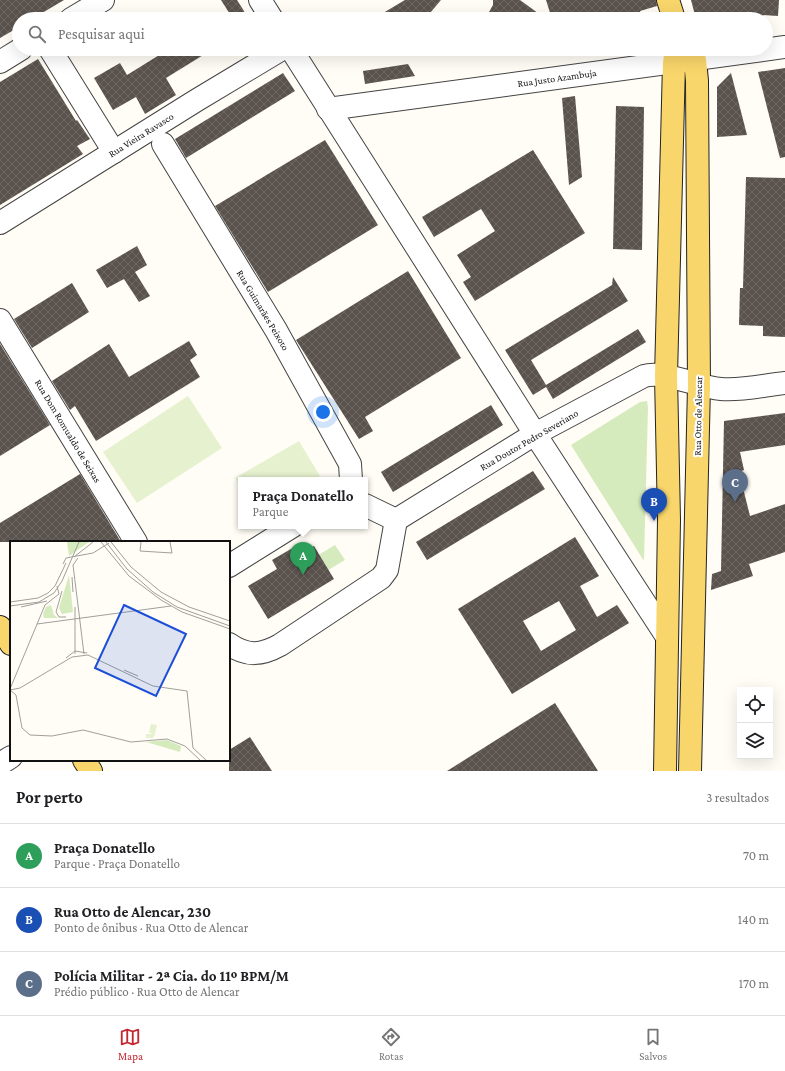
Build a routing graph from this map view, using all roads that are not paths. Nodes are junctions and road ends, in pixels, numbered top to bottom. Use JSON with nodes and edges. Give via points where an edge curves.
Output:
{"nodes":[{"id":1,"x":103,"y":0,"type":"edge"},
{"id":2,"x":260,"y":0,"type":"edge"},
{"id":3,"x":668,"y":0,"type":"edge"},
{"id":4,"x":83,"y":12,"type":"edge"},
{"id":5,"x":268,"y":12,"type":"edge"},
{"id":6,"x":672,"y":12,"type":"edge"},
{"id":7,"x":785,"y":47,"type":"edge"},
{"id":8,"x":773,"y":48,"type":"edge"},
{"id":9,"x":12,"y":55,"type":"edge"},
{"id":10,"x":54,"y":56,"type":"edge"},
{"id":11,"x":271,"y":56,"type":"edge"},
{"id":12,"x":295,"y":56,"type":"edge"},
{"id":13,"x":676,"y":56,"type":"edge"},
{"id":14,"x":683,"y":56,"type":"edge"},
{"id":15,"x":684,"y":56,"type":"edge"},
{"id":16,"x":0,"y":62,"type":"edge"},
{"id":17,"x":328,"y":108,"type":"junction"},
{"id":18,"x":162,"y":144,"type":"dead end"},
{"id":19,"x":114,"y":152,"type":"junction"},
{"id":20,"x":0,"y":223,"type":"edge"},
{"id":21,"x":0,"y":320,"type":"edge"},
{"id":22,"x":666,"y":376,"type":"junction"},
{"id":23,"x":785,"y":383,"type":"edge"},
{"id":24,"x":699,"y":386,"type":"junction"},
{"id":25,"x":535,"y":434,"type":"junction"},
{"id":26,"x":351,"y":477,"type":"edge"},
{"id":27,"x":368,"y":506,"type":"edge"},
{"id":28,"x":396,"y":520,"type":"junction"},
{"id":29,"x":288,"y":529,"type":"edge"},
{"id":30,"x":135,"y":541,"type":"edge"},
{"id":31,"x":230,"y":565,"type":"edge"},
{"id":32,"x":0,"y":627,"type":"edge"},
{"id":33,"x":667,"y":637,"type":"junction"},
{"id":34,"x":10,"y":642,"type":"edge"},
{"id":35,"x":230,"y":645,"type":"edge"},
{"id":36,"x":10,"y":758,"type":"edge"},
{"id":37,"x":85,"y":761,"type":"edge"},
{"id":38,"x":0,"y":764,"type":"edge"},
{"id":39,"x":91,"y":771,"type":"edge"},
{"id":40,"x":665,"y":771,"type":"edge"},
{"id":41,"x":690,"y":771,"type":"edge"}],
"edges":[{"from":1,"to":4,"type":"street"},
{"from":2,"to":5,"type":"street"},
{"from":3,"to":6,"type":"main road"},
{"from":7,"to":8,"type":"street","name":"Rua Justo Azambuja"},
{"from":9,"to":16,"type":"street"},
{"from":10,"to":19,"type":"street"},
{"from":11,"to":19,"type":"street","name":"Rua Vieira Ravasco"},
{"from":12,"to":17,"type":"street"},
{"from":13,"to":17,"type":"street","name":"Rua Justo Azambuja"},
{"from":14,"to":22,"type":"main road"},
{"from":15,"to":24,"type":"main road","name":"Rua Otto de Alencar","via":[[697,81]]},
{"from":17,"to":25,"type":"street"},
{"from":18,"to":26,"type":"street","name":"Rua Guimarães Peixoto","via":[[306,382],[350,464]]},
{"from":19,"to":20,"type":"street","name":"Rua Vieira Ravasco"},
{"from":21,"to":30,"type":"street","name":"Rua Dom Romualdo de Seixas"},
{"from":22,"to":24,"type":"street","name":"Rua Doutor Pedro Severiano"},
{"from":22,"to":25,"type":"street","name":"Rua Doutor Pedro Severiano","via":[[644,376]]},
{"from":22,"to":33,"type":"main road","via":[[669,520]]},
{"from":23,"to":24,"type":"street","name":"Rua Doutor Pedro Severiano","via":[[723,389]]},
{"from":24,"to":41,"type":"main road","name":"Rua Otto de Alencar"},
{"from":25,"to":28,"type":"street","name":"Rua Doutor Pedro Severiano"},
{"from":25,"to":33,"type":"street"},
{"from":27,"to":28,"type":"street"},
{"from":28,"to":35,"type":"street","via":[[387,570],[381,578],[265,653],[252,654]]},
{"from":29,"to":31,"type":"street"},
{"from":32,"to":34,"type":"main road"},
{"from":33,"to":40,"type":"main road"},
{"from":36,"to":38,"type":"street"},
{"from":37,"to":39,"type":"main road"}]}
